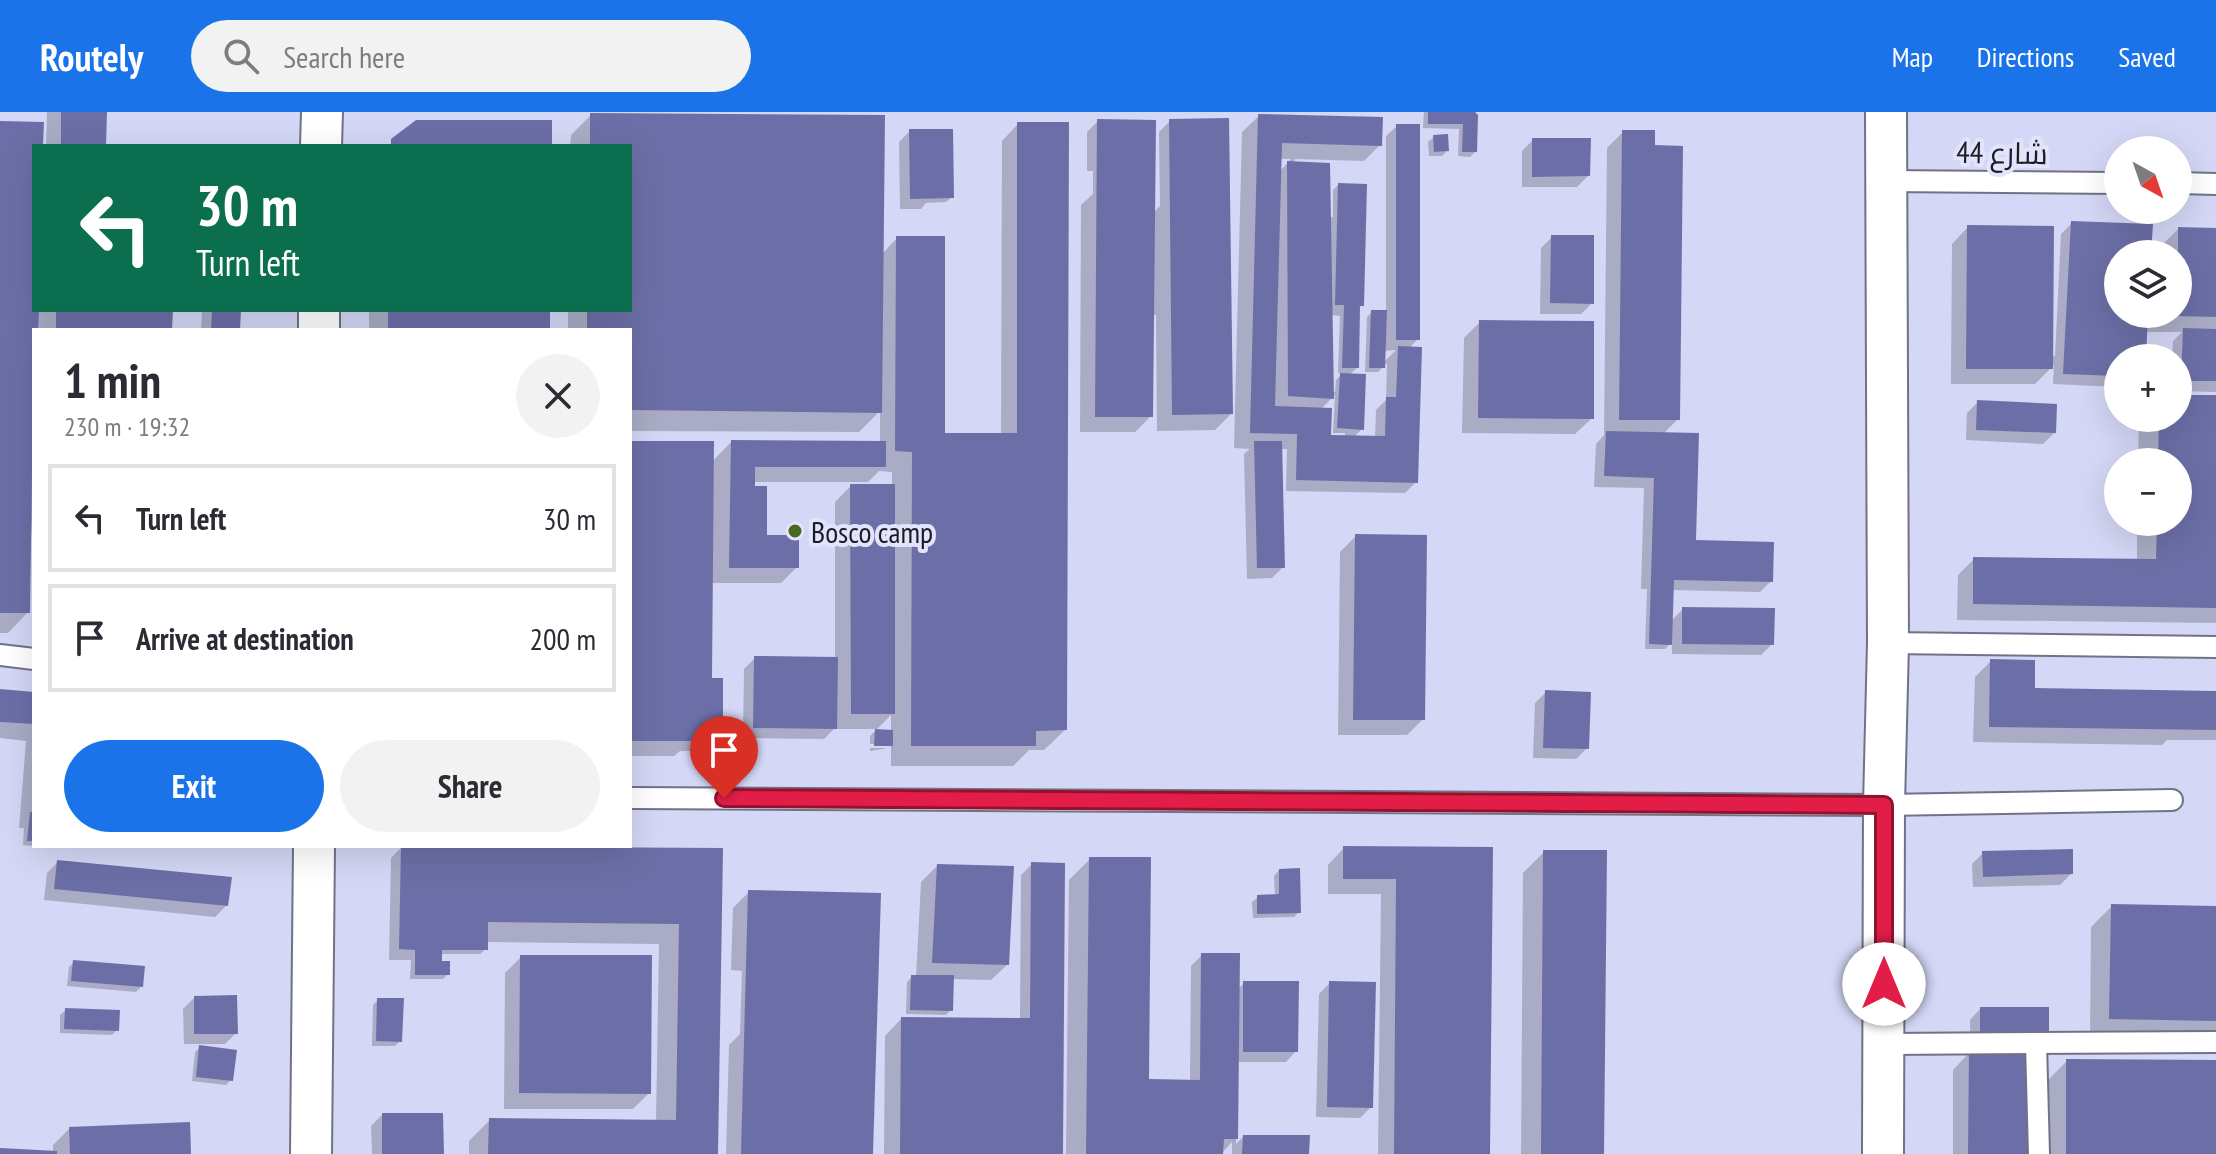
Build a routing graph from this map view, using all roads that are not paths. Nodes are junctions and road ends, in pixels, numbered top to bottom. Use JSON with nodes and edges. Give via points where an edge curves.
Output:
{"nodes":[{"id":1,"x":322,"y":112,"type":"edge"},
{"id":2,"x":1886,"y":112,"type":"edge"},
{"id":3,"x":321,"y":144,"type":"edge"},
{"id":4,"x":1886,"y":181,"type":"junction"},
{"id":5,"x":2104,"y":183,"type":"edge"},
{"id":6,"x":2192,"y":183,"type":"edge"},
{"id":7,"x":2216,"y":184,"type":"edge"},
{"id":8,"x":1888,"y":643,"type":"junction"},
{"id":9,"x":2216,"y":647,"type":"edge"},
{"id":10,"x":0,"y":655,"type":"edge"},
{"id":11,"x":32,"y":659,"type":"edge"},
{"id":12,"x":632,"y":798,"type":"edge"},
{"id":13,"x":2172,"y":800,"type":"dead end"},
{"id":14,"x":1884,"y":805,"type":"junction"},
{"id":15,"x":314,"y":848,"type":"edge"},
{"id":16,"x":2216,"y":1042,"type":"edge"},
{"id":17,"x":2036,"y":1043,"type":"junction"},
{"id":18,"x":1884,"y":1044,"type":"junction"},
{"id":19,"x":311,"y":1154,"type":"edge"},
{"id":20,"x":1883,"y":1154,"type":"edge"},
{"id":21,"x":2039,"y":1154,"type":"edge"}],
"edges":[{"from":1,"to":3,"type":"street"},
{"from":2,"to":4,"type":"street"},
{"from":4,"to":5,"type":"lane","name":"شارع 44"},
{"from":4,"to":8,"type":"street"},
{"from":6,"to":7,"type":"lane"},
{"from":8,"to":9,"type":"lane"},
{"from":8,"to":14,"type":"street"},
{"from":10,"to":11,"type":"lane"},
{"from":12,"to":14,"type":"lane"},
{"from":13,"to":14,"type":"lane"},
{"from":14,"to":18,"type":"street"},
{"from":15,"to":19,"type":"street"},
{"from":16,"to":17,"type":"lane"},
{"from":17,"to":18,"type":"lane"},
{"from":17,"to":21,"type":"lane"},
{"from":18,"to":20,"type":"street"}]}
